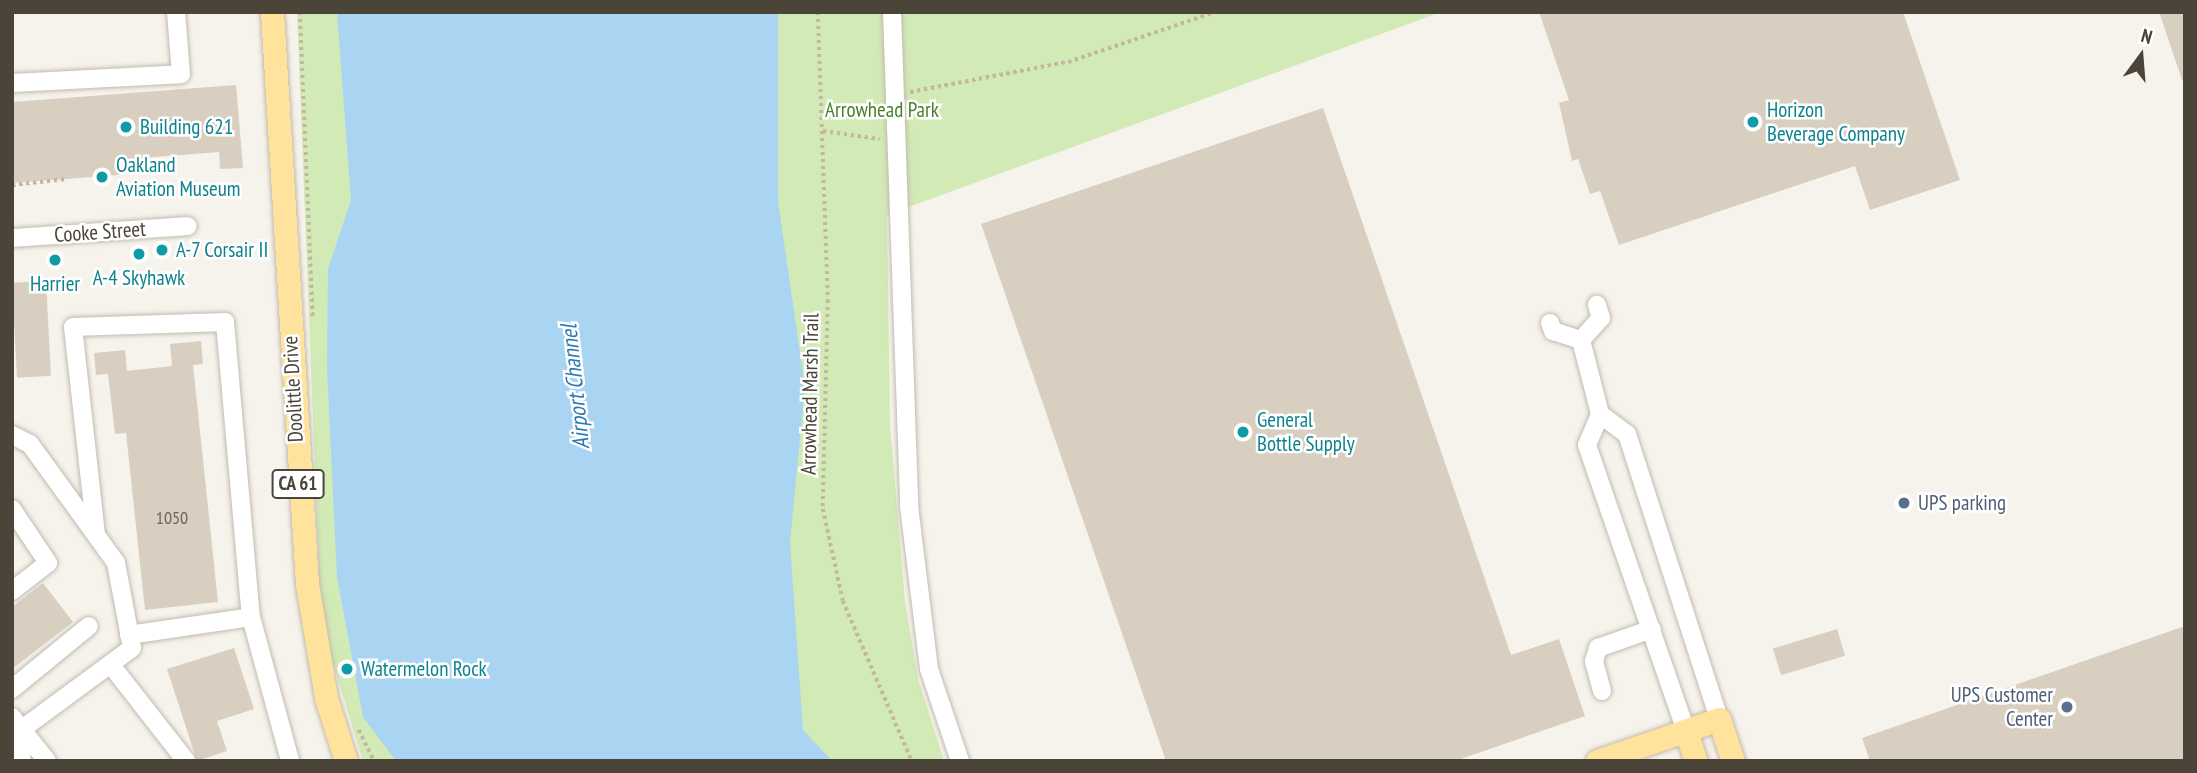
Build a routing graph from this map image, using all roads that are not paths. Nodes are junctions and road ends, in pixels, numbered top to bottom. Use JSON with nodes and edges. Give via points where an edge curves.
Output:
{"nodes":[{"id":1,"x":176,"y":12,"type":"edge"},
{"id":2,"x":272,"y":12,"type":"edge"},
{"id":3,"x":892,"y":12,"type":"edge"},
{"id":4,"x":12,"y":83,"type":"edge"},
{"id":5,"x":188,"y":226,"type":"dead end"},
{"id":6,"x":12,"y":238,"type":"edge"},
{"id":7,"x":1597,"y":305,"type":"dead end"},
{"id":8,"x":1550,"y":323,"type":"dead end"},
{"id":9,"x":1581,"y":340,"type":"junction"},
{"id":10,"x":1600,"y":414,"type":"junction"},
{"id":11,"x":12,"y":435,"type":"edge"},
{"id":12,"x":12,"y":509,"type":"edge"},
{"id":13,"x":96,"y":536,"type":"junction"},
{"id":14,"x":12,"y":591,"type":"edge"},
{"id":15,"x":251,"y":617,"type":"junction"},
{"id":16,"x":89,"y":626,"type":"dead end"},
{"id":17,"x":1652,"y":629,"type":"junction"},
{"id":18,"x":129,"y":635,"type":"junction"},
{"id":19,"x":111,"y":665,"type":"junction"},
{"id":20,"x":15,"y":681,"type":"edge"},
{"id":21,"x":1602,"y":691,"type":"dead end"},
{"id":22,"x":1719,"y":719,"type":"junction"},
{"id":23,"x":15,"y":725,"type":"edge"},
{"id":24,"x":1686,"y":731,"type":"junction"},
{"id":25,"x":1729,"y":759,"type":"edge"},
{"id":26,"x":22,"y":761,"type":"edge"},
{"id":27,"x":47,"y":761,"type":"edge"},
{"id":28,"x":186,"y":761,"type":"edge"},
{"id":29,"x":290,"y":761,"type":"edge"},
{"id":30,"x":346,"y":761,"type":"edge"},
{"id":31,"x":960,"y":761,"type":"edge"},
{"id":32,"x":1597,"y":761,"type":"edge"},
{"id":33,"x":1696,"y":761,"type":"edge"}],
"edges":[{"from":1,"to":4,"type":"street","via":[[181,74]]},
{"from":2,"to":30,"type":"main road","name":"Doolittle Drive","number":"CA 61","via":[[307,584],[326,698]]},
{"from":3,"to":31,"type":"street","via":[[909,506],[929,669]]},
{"from":5,"to":6,"type":"street","name":"Cooke Street"},
{"from":7,"to":9,"type":"street","via":[[1601,318]]},
{"from":8,"to":9,"type":"street","via":[[1553,331]]},
{"from":9,"to":10,"type":"street"},
{"from":10,"to":17,"type":"street","via":[[1587,444]]},
{"from":10,"to":22,"type":"street","via":[[1627,434]]},
{"from":11,"to":13,"type":"street","via":[[30,444]]},
{"from":12,"to":14,"type":"street","via":[[48,563]]},
{"from":13,"to":15,"type":"street","via":[[73,327],[225,322]]},
{"from":13,"to":18,"type":"street","via":[[116,563]]},
{"from":15,"to":18,"type":"street"},
{"from":15,"to":29,"type":"street"},
{"from":16,"to":20,"type":"street"},
{"from":17,"to":21,"type":"street","via":[[1598,649],[1594,662]]},
{"from":17,"to":24,"type":"street"},
{"from":18,"to":19,"type":"street","via":[[132,648]]},
{"from":19,"to":23,"type":"street"},
{"from":19,"to":28,"type":"street"},
{"from":22,"to":24,"type":"main road"},
{"from":22,"to":25,"type":"main road"},
{"from":23,"to":26,"type":"street"},
{"from":23,"to":27,"type":"street"},
{"from":24,"to":32,"type":"main road"},
{"from":24,"to":33,"type":"main road"}]}
